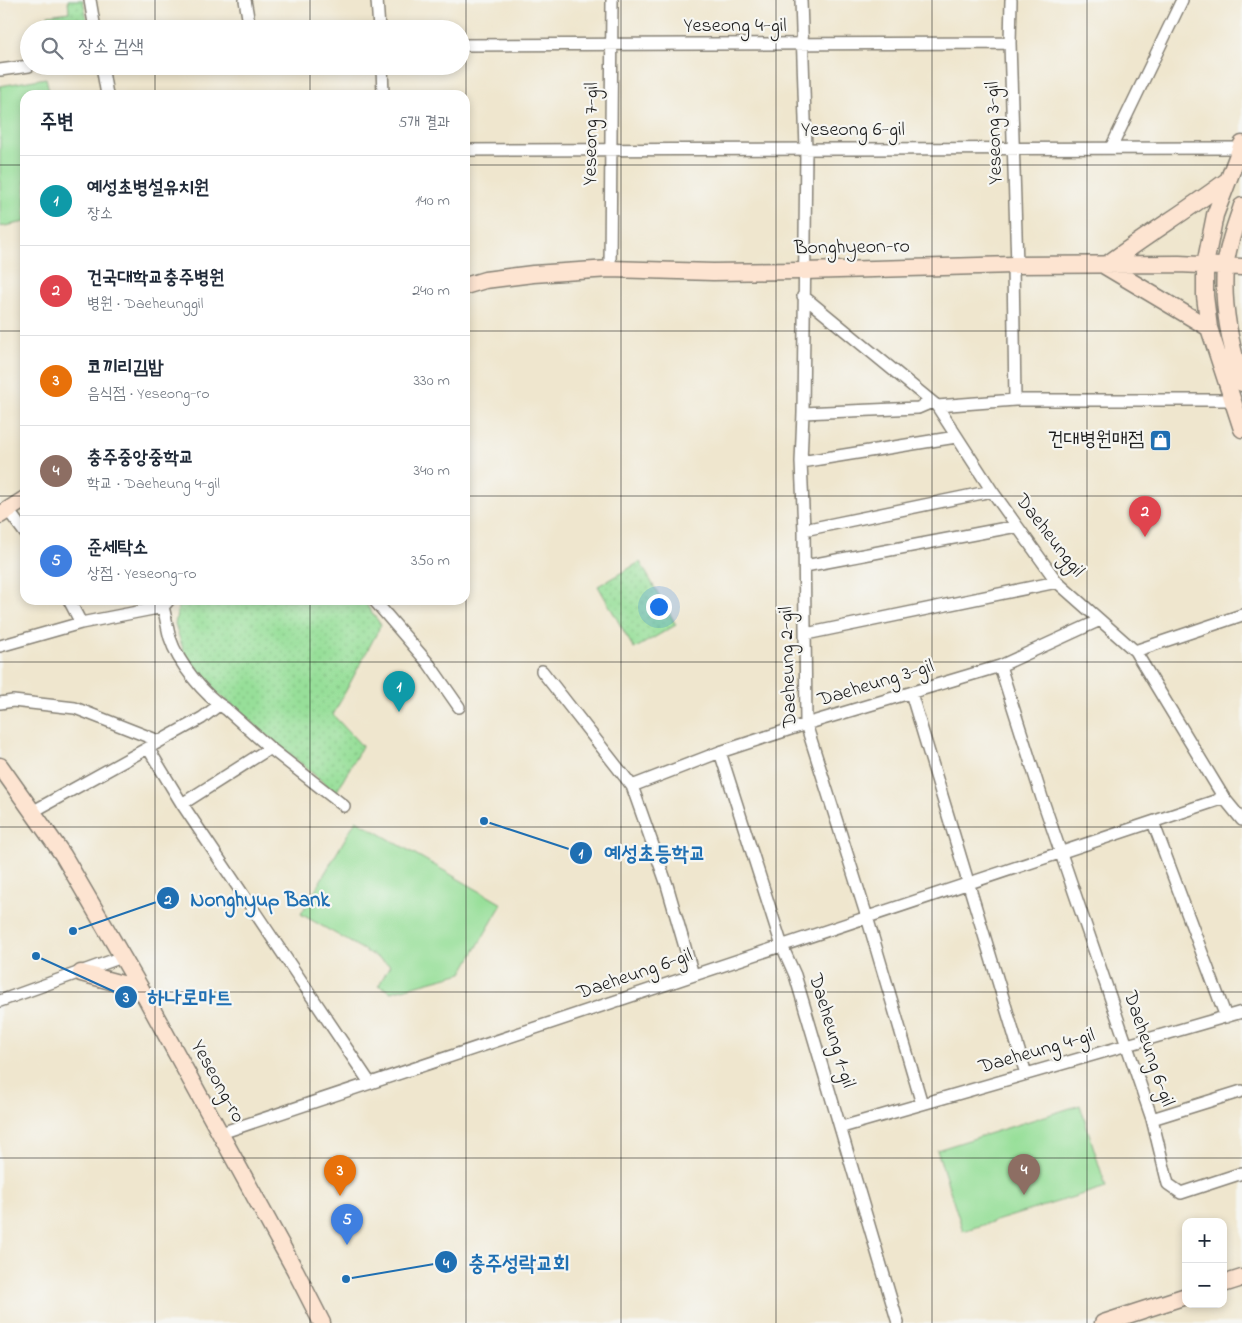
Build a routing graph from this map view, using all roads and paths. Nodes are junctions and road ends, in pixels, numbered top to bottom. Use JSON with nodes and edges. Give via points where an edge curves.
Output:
{"nodes":[{"id":1,"x":90,"y":0,"type":"edge"},
{"id":2,"x":245,"y":0,"type":"edge"},
{"id":3,"x":377,"y":0,"type":"edge"},
{"id":4,"x":612,"y":0,"type":"edge"},
{"id":5,"x":801,"y":0,"type":"edge"},
{"id":6,"x":1011,"y":0,"type":"edge"},
{"id":7,"x":1182,"y":0,"type":"edge"},
{"id":8,"x":93,"y":20,"type":"edge"},
{"id":9,"x":248,"y":20,"type":"edge"},
{"id":10,"x":378,"y":20,"type":"edge"},
{"id":11,"x":1010,"y":43,"type":"junction"},
{"id":12,"x":803,"y":44,"type":"junction"},
{"id":13,"x":470,"y":45,"type":"edge"},
{"id":14,"x":612,"y":46,"type":"junction"},
{"id":15,"x":20,"y":67,"type":"edge"},
{"id":16,"x":0,"y":70,"type":"edge"},
{"id":17,"x":104,"y":75,"type":"edge"},
{"id":18,"x":383,"y":75,"type":"edge"},
{"id":19,"x":106,"y":90,"type":"edge"},
{"id":20,"x":384,"y":90,"type":"edge"},
{"id":21,"x":1241,"y":146,"type":"edge"},
{"id":22,"x":1014,"y":148,"type":"junction"},
{"id":23,"x":1111,"y":148,"type":"junction"},
{"id":24,"x":611,"y":149,"type":"junction"},
{"id":25,"x":806,"y":149,"type":"junction"},
{"id":26,"x":470,"y":150,"type":"edge"},
{"id":27,"x":1228,"y":180,"type":"junction"},
{"id":28,"x":1242,"y":206,"type":"edge"},
{"id":29,"x":1015,"y":265,"type":"junction"},
{"id":30,"x":1205,"y":265,"type":"junction"},
{"id":31,"x":1105,"y":266,"type":"junction"},
{"id":32,"x":1225,"y":267,"type":"junction"},
{"id":33,"x":1242,"y":267,"type":"edge"},
{"id":34,"x":610,"y":268,"type":"junction"},
{"id":35,"x":804,"y":271,"type":"junction"},
{"id":36,"x":470,"y":284,"type":"edge"},
{"id":37,"x":803,"y":296,"type":"junction"},
{"id":38,"x":1242,"y":319,"type":"edge"},
{"id":39,"x":1209,"y":328,"type":"junction"},
{"id":40,"x":1230,"y":333,"type":"junction"},
{"id":41,"x":1242,"y":383,"type":"edge"},
{"id":42,"x":1015,"y":400,"type":"junction"},
{"id":43,"x":1233,"y":400,"type":"junction"},
{"id":44,"x":935,"y":404,"type":"junction"},
{"id":45,"x":804,"y":413,"type":"junction"},
{"id":46,"x":1242,"y":429,"type":"edge"},
{"id":47,"x":956,"y":436,"type":"junction"},
{"id":48,"x":802,"y":462,"type":"junction"},
{"id":49,"x":992,"y":492,"type":"junction"},
{"id":50,"x":20,"y":502,"type":"edge"},
{"id":51,"x":4,"y":512,"type":"edge"},
{"id":52,"x":1017,"y":526,"type":"junction"},
{"id":53,"x":20,"y":528,"type":"edge"},
{"id":54,"x":804,"y":530,"type":"junction"},
{"id":55,"x":805,"y":566,"type":"junction"},
{"id":56,"x":1057,"y":582,"type":"junction"},
{"id":57,"x":71,"y":605,"type":"edge"},
{"id":58,"x":158,"y":605,"type":"edge"},
{"id":59,"x":166,"y":605,"type":"edge"},
{"id":60,"x":378,"y":605,"type":"edge"},
{"id":61,"x":1242,"y":615,"type":"edge"},
{"id":62,"x":1098,"y":620,"type":"junction"},
{"id":63,"x":81,"y":623,"type":"junction"},
{"id":64,"x":806,"y":634,"type":"junction"},
{"id":65,"x":0,"y":646,"type":"edge"},
{"id":66,"x":1135,"y":652,"type":"junction"},
{"id":67,"x":1000,"y":666,"type":"junction"},
{"id":68,"x":542,"y":670,"type":"dead end"},
{"id":69,"x":911,"y":693,"type":"junction"},
{"id":70,"x":0,"y":703,"type":"edge"},
{"id":71,"x":219,"y":704,"type":"junction"},
{"id":72,"x":458,"y":707,"type":"dead end"},
{"id":73,"x":806,"y":724,"type":"junction"},
{"id":74,"x":159,"y":741,"type":"junction"},
{"id":75,"x":148,"y":748,"type":"junction"},
{"id":76,"x":270,"y":748,"type":"junction"},
{"id":77,"x":720,"y":752,"type":"junction"},
{"id":78,"x":0,"y":766,"type":"edge"},
{"id":79,"x":632,"y":786,"type":"junction"},
{"id":80,"x":1224,"y":798,"type":"junction"},
{"id":81,"x":182,"y":804,"type":"junction"},
{"id":82,"x":344,"y":806,"type":"dead end"},
{"id":83,"x":32,"y":812,"type":"junction"},
{"id":84,"x":1242,"y":820,"type":"edge"},
{"id":85,"x":1152,"y":822,"type":"junction"},
{"id":86,"x":1061,"y":852,"type":"junction"},
{"id":87,"x":967,"y":884,"type":"junction"},
{"id":88,"x":867,"y":917,"type":"junction"},
{"id":89,"x":782,"y":946,"type":"junction"},
{"id":90,"x":122,"y":958,"type":"junction"},
{"id":91,"x":81,"y":973,"type":"junction"},
{"id":92,"x":693,"y":976,"type":"junction"},
{"id":93,"x":141,"y":989,"type":"junction"},
{"id":94,"x":0,"y":1001,"type":"edge"},
{"id":95,"x":1242,"y":1012,"type":"edge"},
{"id":96,"x":1226,"y":1017,"type":"junction"},
{"id":97,"x":1127,"y":1046,"type":"junction"},
{"id":98,"x":1026,"y":1074,"type":"junction"},
{"id":99,"x":370,"y":1083,"type":"junction"},
{"id":100,"x":1242,"y":1091,"type":"edge"},
{"id":101,"x":922,"y":1104,"type":"junction"},
{"id":102,"x":1152,"y":1119,"type":"junction"},
{"id":103,"x":842,"y":1128,"type":"junction"},
{"id":104,"x":221,"y":1133,"type":"junction"},
{"id":105,"x":1242,"y":1173,"type":"edge"},
{"id":106,"x":1242,"y":1278,"type":"edge"},
{"id":107,"x":1227,"y":1283,"type":"edge"},
{"id":108,"x":1182,"y":1297,"type":"edge"},
{"id":109,"x":322,"y":1323,"type":"edge"},
{"id":110,"x":898,"y":1323,"type":"edge"},
{"id":111,"x":1105,"y":1323,"type":"edge"}],
"edges":[{"from":1,"to":8,"type":"street"},
{"from":2,"to":9,"type":"street"},
{"from":3,"to":10,"type":"street"},
{"from":4,"to":14,"type":"street","name":"Yeseong 7-gil"},
{"from":5,"to":12,"type":"street","name":"Daeheung 2-gil"},
{"from":6,"to":11,"type":"street","name":"Yeseong 3-gil"},
{"from":7,"to":23,"type":"street"},
{"from":11,"to":12,"type":"street","name":"Yeseong 4-gil"},
{"from":11,"to":22,"type":"street","name":"Yeseong 3-gil"},
{"from":12,"to":14,"type":"street","name":"Yeseong 4-gil"},
{"from":12,"to":25,"type":"street","name":"Daeheung 2-gil"},
{"from":13,"to":14,"type":"street","name":"Yeseong 4-gil"},
{"from":14,"to":24,"type":"street","name":"Yeseong 7-gil"},
{"from":15,"to":16,"type":"street"},
{"from":17,"to":19,"type":"street"},
{"from":18,"to":20,"type":"street"},
{"from":21,"to":23,"type":"street","name":"Yeseong 6-gil"},
{"from":21,"to":27,"type":"street"},
{"from":22,"to":23,"type":"street","name":"Yeseong 6-gil"},
{"from":22,"to":25,"type":"street","name":"Yeseong 6-gil"},
{"from":22,"to":29,"type":"street","name":"Yeseong 3-gil"},
{"from":24,"to":25,"type":"street","name":"Yeseong 6-gil"},
{"from":24,"to":26,"type":"street","name":"Yeseong 6-gil"},
{"from":24,"to":34,"type":"street","name":"Yeseong 7-gil"},
{"from":25,"to":35,"type":"street","name":"Daeheung 2-gil"},
{"from":27,"to":30,"type":"street","via":[[1211,227]]},
{"from":27,"to":31,"type":"street"},
{"from":28,"to":32,"type":"street"},
{"from":29,"to":31,"type":"street","name":"Bonghyeon-ro"},
{"from":29,"to":35,"type":"street","name":"Bonghyeon-ro"},
{"from":29,"to":42,"type":"street","name":"Yeseong 3-gil"},
{"from":30,"to":31,"type":"street","name":"Bonghyeon-ro"},
{"from":30,"to":32,"type":"street","name":"Bonghyeon-ro"},
{"from":30,"to":39,"type":"street"},
{"from":31,"to":39,"type":"street"},
{"from":32,"to":33,"type":"street","name":"Bonghyeon-ro"},
{"from":32,"to":40,"type":"street","via":[[1224,295]]},
{"from":34,"to":35,"type":"street","name":"Bonghyeon-ro"},
{"from":34,"to":36,"type":"street","name":"Bonghyeon-ro","via":[[533,274]]},
{"from":35,"to":37,"type":"street","name":"Daeheung 2-gil"},
{"from":37,"to":44,"type":"street","name":"Daeheunggil"},
{"from":37,"to":45,"type":"street","name":"Daeheung 2-gil"},
{"from":38,"to":40,"type":"street"},
{"from":39,"to":43,"type":"street"},
{"from":40,"to":41,"type":"street"},
{"from":42,"to":43,"type":"street"},
{"from":42,"to":44,"type":"street"},
{"from":43,"to":46,"type":"street"},
{"from":44,"to":45,"type":"street","via":[[918,408]]},
{"from":44,"to":47,"type":"street","name":"Daeheunggil"},
{"from":45,"to":48,"type":"street","name":"Daeheung 2-gil"},
{"from":47,"to":48,"type":"street"},
{"from":47,"to":49,"type":"street","name":"Daeheunggil"},
{"from":48,"to":54,"type":"street","name":"Daeheung 2-gil"},
{"from":49,"to":52,"type":"street","name":"Daeheunggil"},
{"from":49,"to":54,"type":"street"},
{"from":50,"to":51,"type":"street"},
{"from":51,"to":53,"type":"street"},
{"from":52,"to":55,"type":"street"},
{"from":52,"to":56,"type":"street","name":"Daeheunggil"},
{"from":54,"to":55,"type":"street","name":"Daeheung 2-gil"},
{"from":55,"to":64,"type":"street","name":"Daeheung 2-gil"},
{"from":56,"to":62,"type":"street","name":"Daeheunggil"},
{"from":56,"to":64,"type":"street"},
{"from":57,"to":63,"type":"street"},
{"from":58,"to":63,"type":"street"},
{"from":59,"to":71,"type":"street","via":[[170,640],[189,675]]},
{"from":60,"to":72,"type":"street","via":[[429,664]]},
{"from":61,"to":66,"type":"street"},
{"from":62,"to":66,"type":"street","name":"Daeheunggil"},
{"from":62,"to":67,"type":"street","name":"Daeheung 3-gil"},
{"from":63,"to":65,"type":"street"},
{"from":64,"to":73,"type":"street","name":"Daeheung 2-gil"},
{"from":66,"to":80,"type":"street","name":"Daeheunggil"},
{"from":67,"to":69,"type":"street","name":"Daeheung 3-gil"},
{"from":67,"to":86,"type":"street","name":"Daeheung 6-gil"},
{"from":68,"to":79,"type":"street"},
{"from":69,"to":73,"type":"street","name":"Daeheung 3-gil"},
{"from":69,"to":87,"type":"street"},
{"from":70,"to":74,"type":"street","via":[[14,700],[75,708]]},
{"from":71,"to":74,"type":"street","via":[[202,718]]},
{"from":71,"to":76,"type":"street"},
{"from":73,"to":77,"type":"street","name":"Daeheung 3-gil"},
{"from":73,"to":88,"type":"street","name":"Daeheung 2-gil"},
{"from":74,"to":75,"type":"street"},
{"from":75,"to":81,"type":"street"},
{"from":75,"to":83,"type":"street"},
{"from":76,"to":81,"type":"street"},
{"from":76,"to":82,"type":"street"},
{"from":77,"to":79,"type":"street","name":"Daeheung 3-gil"},
{"from":77,"to":89,"type":"street","name":"Daeheung 1-gil"},
{"from":78,"to":83,"type":"street","name":"Yeseong-ro"},
{"from":79,"to":92,"type":"street","via":[[667,885]]},
{"from":80,"to":84,"type":"street","name":"Daeheunggil"},
{"from":80,"to":85,"type":"street","name":"Daeheung 6-gil"},
{"from":81,"to":99,"type":"street"},
{"from":83,"to":90,"type":"street","name":"Yeseong-ro","via":[[63,855]]},
{"from":85,"to":86,"type":"street","name":"Daeheung 6-gil"},
{"from":85,"to":96,"type":"street"},
{"from":86,"to":87,"type":"street","name":"Daeheung 6-gil"},
{"from":86,"to":97,"type":"street","name":"Daeheung 6-gil"},
{"from":87,"to":88,"type":"street","name":"Daeheung 6-gil"},
{"from":87,"to":98,"type":"street"},
{"from":88,"to":89,"type":"street","name":"Daeheung 6-gil"},
{"from":88,"to":101,"type":"street","name":"Daeheung 2-gil"},
{"from":89,"to":92,"type":"street","name":"Daeheung 6-gil"},
{"from":89,"to":103,"type":"street","name":"Daeheung 1-gil","via":[[796,975]]},
{"from":90,"to":91,"type":"street"},
{"from":90,"to":93,"type":"street","name":"Yeseong-ro"},
{"from":91,"to":93,"type":"street"},
{"from":91,"to":94,"type":"street"},
{"from":92,"to":99,"type":"street","name":"Daeheung 6-gil"},
{"from":93,"to":104,"type":"street","name":"Yeseong-ro"},
{"from":95,"to":96,"type":"street","name":"Daeheung 4-gil"},
{"from":96,"to":97,"type":"street","name":"Daeheung 4-gil"},
{"from":97,"to":98,"type":"street","name":"Daeheung 4-gil"},
{"from":97,"to":102,"type":"street","name":"Daeheung 6-gil"},
{"from":98,"to":101,"type":"street","name":"Daeheung 4-gil"},
{"from":99,"to":104,"type":"street","name":"Daeheung 6-gil"},
{"from":100,"to":102,"type":"street"},
{"from":101,"to":103,"type":"street","name":"Daeheung 4-gil"},
{"from":102,"to":105,"type":"street","name":"Daeheung 6-gil","via":[[1168,1184],[1181,1193]]},
{"from":103,"to":110,"type":"street","name":"Daeheung 1-gil"},
{"from":104,"to":109,"type":"street","name":"Yeseong-ro"},
{"from":106,"to":107,"type":"street"},
{"from":108,"to":111,"type":"street"}]}
